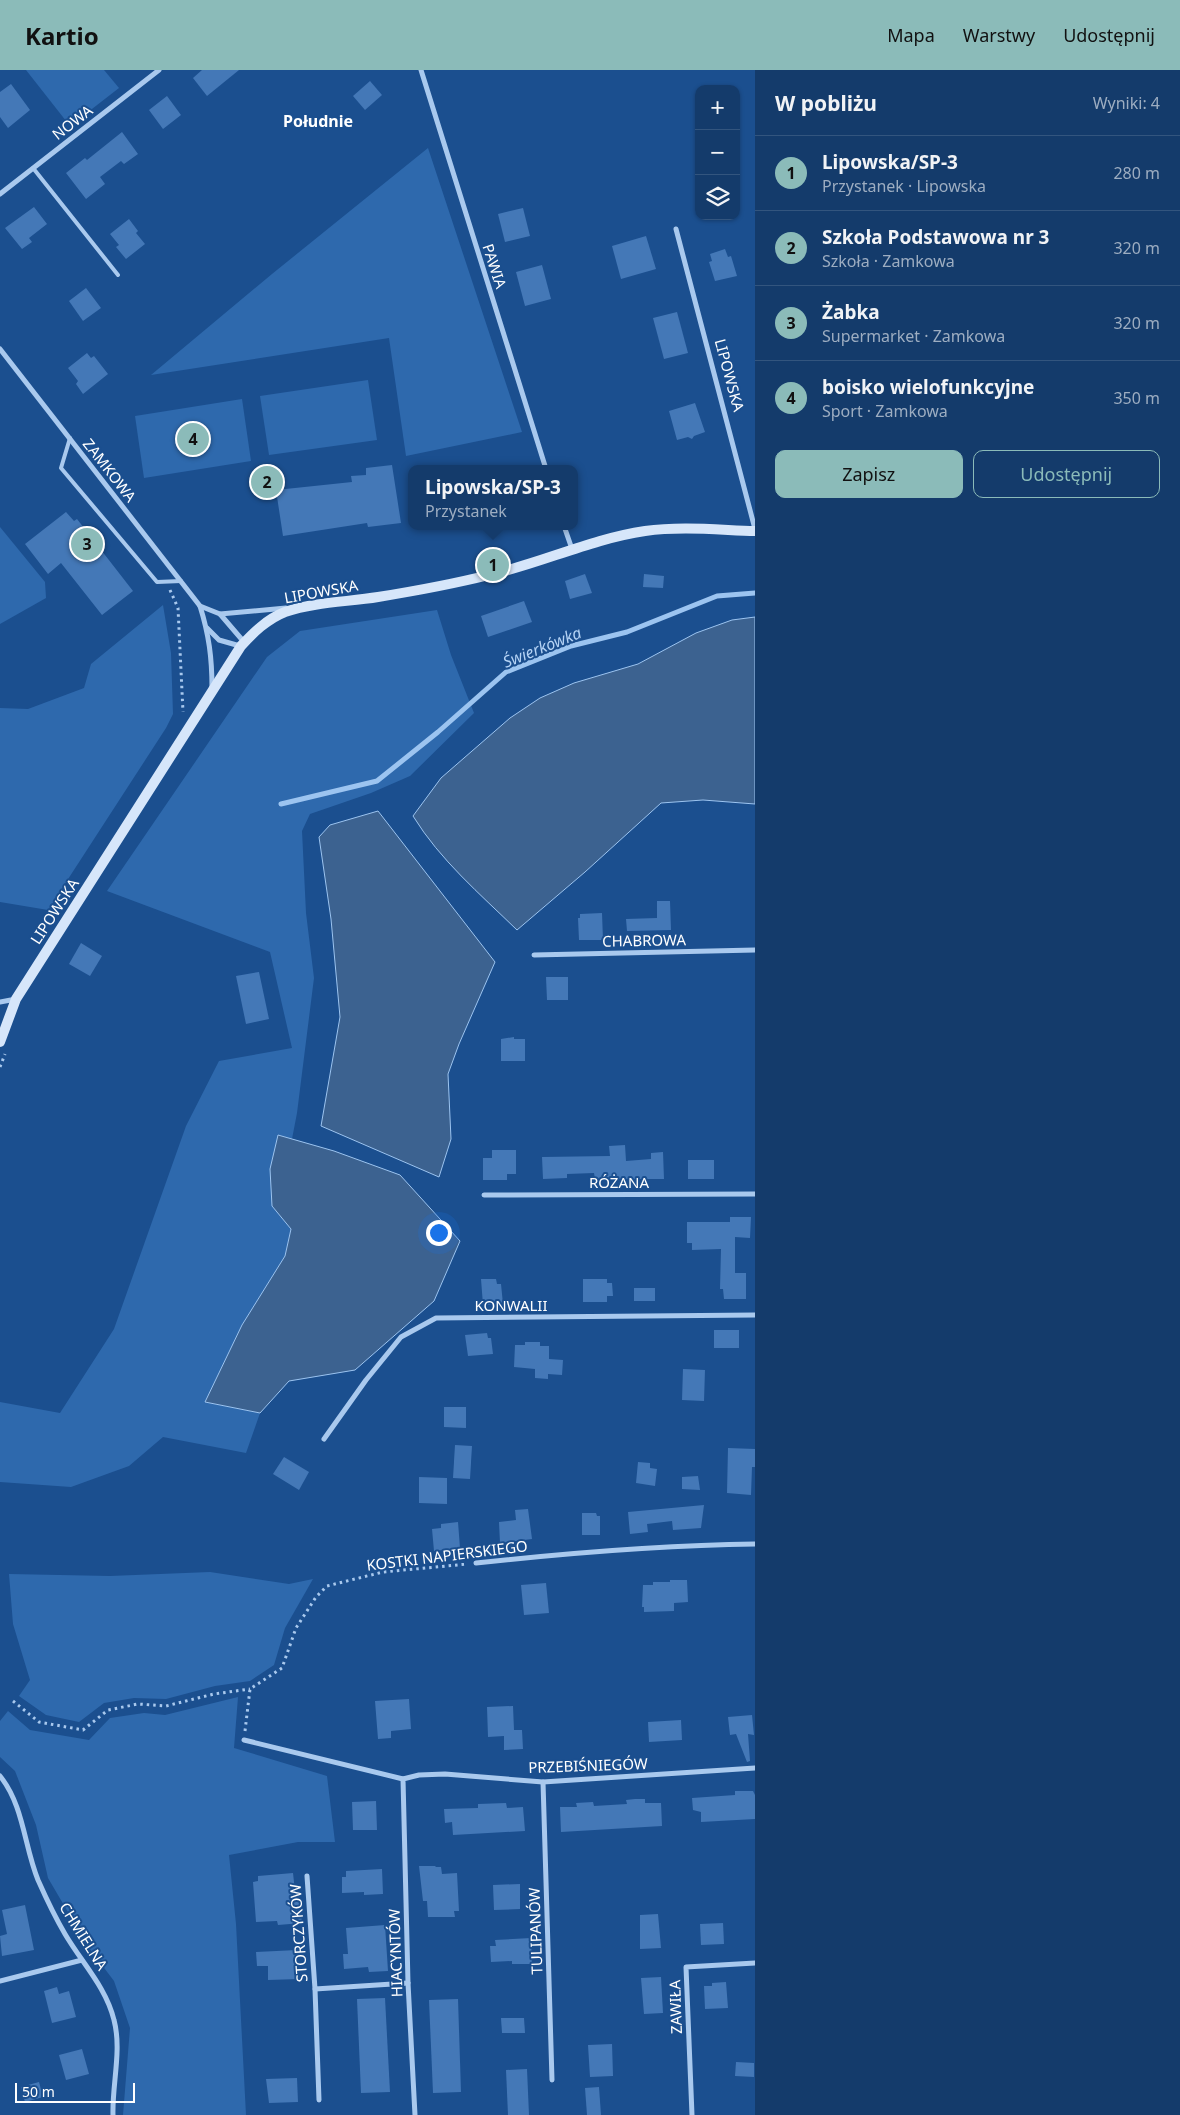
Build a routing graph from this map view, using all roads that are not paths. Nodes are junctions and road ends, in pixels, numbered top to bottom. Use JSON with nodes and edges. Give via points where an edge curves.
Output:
{"nodes":[{"id":1,"x":159,"y":70,"type":"edge"},
{"id":2,"x":421,"y":70,"type":"edge"},
{"id":3,"x":33,"y":168,"type":"junction"},
{"id":4,"x":0,"y":194,"type":"edge"},
{"id":5,"x":676,"y":229,"type":"dead end"},
{"id":6,"x":118,"y":275,"type":"dead end"},
{"id":7,"x":0,"y":349,"type":"edge"},
{"id":8,"x":70,"y":438,"type":"junction"},
{"id":9,"x":545,"y":465,"type":"edge"},
{"id":10,"x":565,"y":530,"type":"edge"},
{"id":11,"x":755,"y":530,"type":"edge"},
{"id":12,"x":572,"y":550,"type":"junction"},
{"id":13,"x":181,"y":581,"type":"junction"},
{"id":14,"x":200,"y":606,"type":"junction"},
{"id":15,"x":301,"y":607,"type":"junction"},
{"id":16,"x":220,"y":614,"type":"junction"},
{"id":17,"x":207,"y":628,"type":"junction"},
{"id":18,"x":242,"y":644,"type":"junction"},
{"id":19,"x":212,"y":691,"type":"junction"},
{"id":20,"x":755,"y":950,"type":"edge"},
{"id":21,"x":534,"y":954,"type":"dead end"},
{"id":22,"x":16,"y":999,"type":"junction"},
{"id":23,"x":0,"y":1002,"type":"edge"},
{"id":24,"x":0,"y":1042,"type":"edge"},
{"id":25,"x":755,"y":1194,"type":"edge"},
{"id":26,"x":484,"y":1195,"type":"dead end"},
{"id":27,"x":755,"y":1316,"type":"edge"},
{"id":28,"x":324,"y":1439,"type":"dead end"},
{"id":29,"x":755,"y":1544,"type":"edge"},
{"id":30,"x":476,"y":1563,"type":"road end"},
{"id":31,"x":244,"y":1740,"type":"road end"},
{"id":32,"x":755,"y":1768,"type":"edge"},
{"id":33,"x":0,"y":1776,"type":"edge"},
{"id":34,"x":403,"y":1779,"type":"junction"},
{"id":35,"x":543,"y":1782,"type":"junction"},
{"id":36,"x":306,"y":1876,"type":"dead end"},
{"id":37,"x":82,"y":1960,"type":"junction"},
{"id":38,"x":755,"y":1963,"type":"edge"},
{"id":39,"x":0,"y":1982,"type":"edge"},
{"id":40,"x":408,"y":1983,"type":"junction"},
{"id":41,"x":315,"y":1989,"type":"junction"},
{"id":42,"x":552,"y":2080,"type":"dead end"},
{"id":43,"x":320,"y":2100,"type":"dead end"},
{"id":44,"x":113,"y":2115,"type":"edge"},
{"id":45,"x":415,"y":2115,"type":"edge"},
{"id":46,"x":692,"y":2115,"type":"edge"}],
"edges":[{"from":1,"to":3,"type":"street","name":"NOWA"},
{"from":2,"to":9,"type":"street","name":"PAWIA"},
{"from":3,"to":4,"type":"street","name":"NOWA"},
{"from":3,"to":6,"type":"lane"},
{"from":5,"to":11,"type":"street","name":"LIPOWSKA"},
{"from":7,"to":8,"type":"street","name":"ZAMKOWA"},
{"from":8,"to":13,"type":"street","name":"ZAMKOWA"},
{"from":8,"to":13,"type":"lane","via":[[61,468],[157,582]]},
{"from":10,"to":12,"type":"street"},
{"from":11,"to":12,"type":"street","name":"LIPOWSKA","via":[[646,531]]},
{"from":12,"to":15,"type":"street","name":"LIPOWSKA","via":[[490,575]]},
{"from":13,"to":14,"type":"street","name":"ZAMKOWA"},
{"from":14,"to":16,"type":"street"},
{"from":14,"to":17,"type":"street","name":"ZAMKOWA"},
{"from":15,"to":16,"type":"street"},
{"from":15,"to":18,"type":"street","name":"LIPOWSKA","via":[[267,621]]},
{"from":16,"to":18,"type":"street"},
{"from":17,"to":18,"type":"street","via":[[219,640]]},
{"from":17,"to":19,"type":"street","name":"ZAMKOWA","via":[[212,657]]},
{"from":18,"to":19,"type":"street","name":"LIPOWSKA"},
{"from":19,"to":22,"type":"street","name":"LIPOWSKA"},
{"from":20,"to":21,"type":"street","name":"CHABROWA"},
{"from":22,"to":23,"type":"street"},
{"from":22,"to":24,"type":"street","name":"LIPOWSKA"},
{"from":25,"to":26,"type":"street","name":"RÓŻANA"},
{"from":27,"to":28,"type":"street","name":"KONWALII","via":[[436,1318],[401,1337]]},
{"from":29,"to":30,"type":"street","name":"KOSTKI NAPIERSKIEGO","via":[[577,1552]]},
{"from":31,"to":34,"type":"street"},
{"from":32,"to":35,"type":"street","name":"PRZEBIŚNIEGÓW"},
{"from":33,"to":37,"type":"street","name":"CHMIELNA","via":[[20,1815],[38,1878]]},
{"from":34,"to":35,"type":"street","name":"PRZEBIŚNIEGÓW","via":[[445,1774]]},
{"from":34,"to":40,"type":"street","name":"HIACYNTÓW"},
{"from":35,"to":42,"type":"street","name":"TULIPANÓW"},
{"from":36,"to":41,"type":"street","name":"STORCZYKÓW"},
{"from":37,"to":39,"type":"street"},
{"from":37,"to":44,"type":"street","name":"CHMIELNA","via":[[108,2000],[115,2022],[117,2052]]},
{"from":38,"to":46,"type":"street","name":"ZAWIŁA","via":[[686,1967]]},
{"from":40,"to":41,"type":"street","name":"STORCZYKÓW"},
{"from":40,"to":45,"type":"street","name":"HIACYNTÓW"},
{"from":41,"to":43,"type":"street","name":"STORCZYKÓW"}]}
